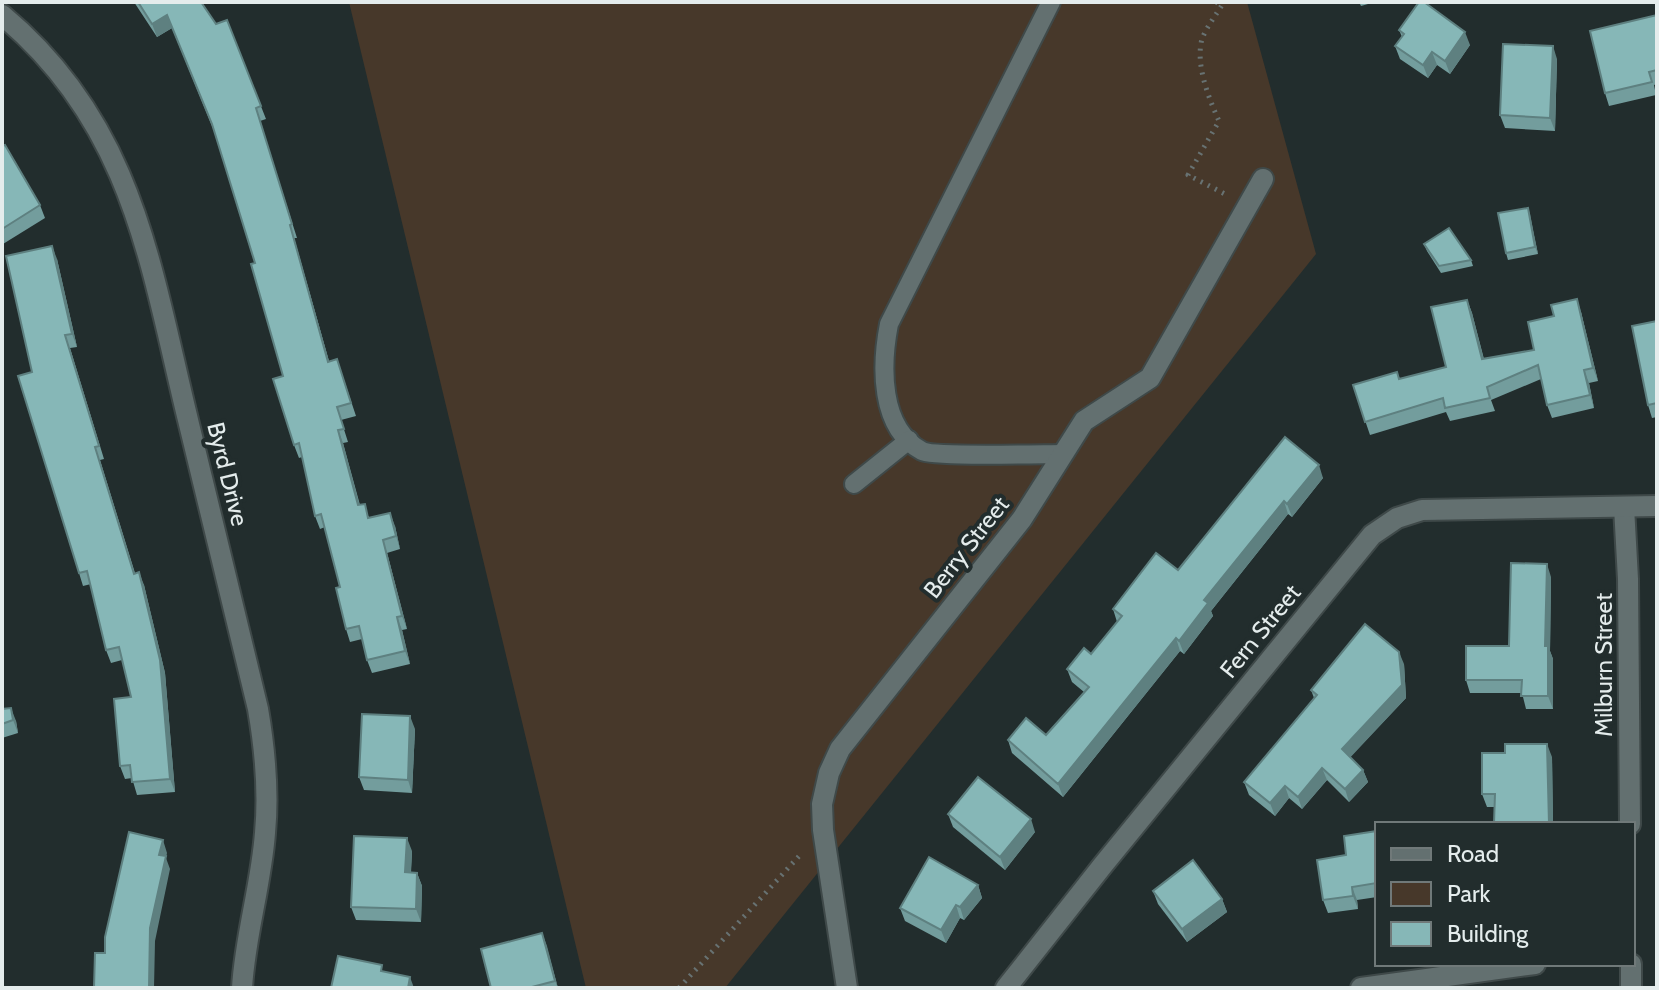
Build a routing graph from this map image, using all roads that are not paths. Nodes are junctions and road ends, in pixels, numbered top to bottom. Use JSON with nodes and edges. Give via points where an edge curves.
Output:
{"nodes":[{"id":1,"x":1051,"y":2,"type":"edge"},
{"id":2,"x":2,"y":15,"type":"edge"},
{"id":3,"x":1263,"y":179,"type":"dead end"},
{"id":4,"x":909,"y":440,"type":"junction"},
{"id":5,"x":1063,"y":454,"type":"junction"},
{"id":6,"x":854,"y":484,"type":"dead end"},
{"id":7,"x":1657,"y":506,"type":"edge"},
{"id":8,"x":1624,"y":507,"type":"junction"},
{"id":9,"x":1630,"y":822,"type":"edge"},
{"id":10,"x":1520,"y":966,"type":"edge"},
{"id":11,"x":1631,"y":966,"type":"edge"},
{"id":12,"x":242,"y":988,"type":"edge"},
{"id":13,"x":847,"y":988,"type":"edge"},
{"id":14,"x":1006,"y":988,"type":"edge"},
{"id":15,"x":1361,"y":988,"type":"edge"},
{"id":16,"x":1631,"y":988,"type":"edge"}],
"edges":[{"from":1,"to":4,"type":"lane","via":[[889,324],[885,394],[901,434]]},
{"from":2,"to":12,"type":"street","name":"Byrd Drive","via":[[65,79],[111,150],[154,280],[264,743],[265,833]]},
{"from":3,"to":5,"type":"street","name":"Berry Street","via":[[1150,378],[1084,421]]},
{"from":4,"to":5,"type":"lane","via":[[924,453]]},
{"from":4,"to":6,"type":"lane"},
{"from":5,"to":13,"type":"street","name":"Berry Street","via":[[1022,519],[840,749],[829,773],[823,830]]},
{"from":7,"to":8,"type":"street","name":"Fern Street"},
{"from":8,"to":9,"type":"street","name":"Milburn Street"},
{"from":8,"to":14,"type":"street","name":"Fern Street","via":[[1422,510],[1397,518],[1372,535]]},
{"from":10,"to":15,"type":"street"},
{"from":11,"to":16,"type":"street"}]}
